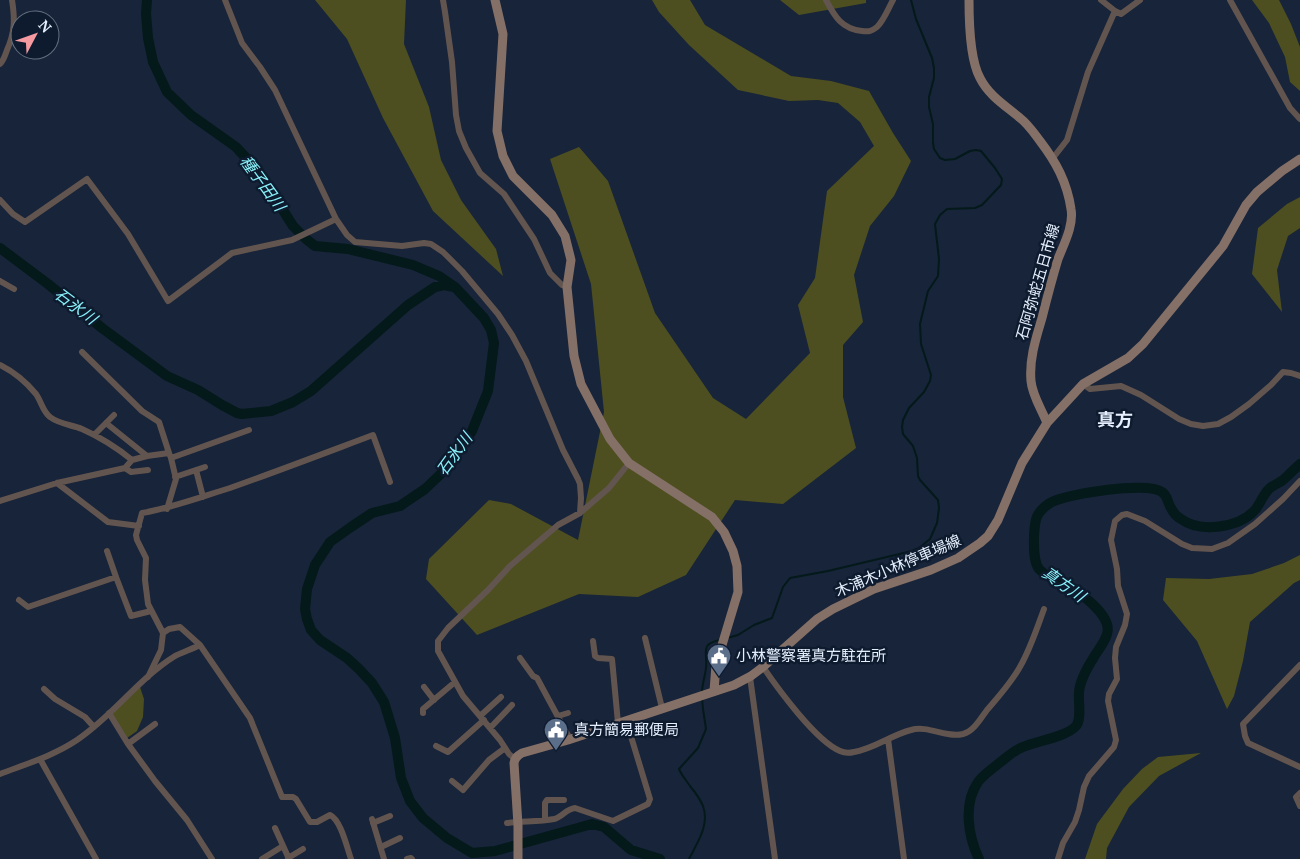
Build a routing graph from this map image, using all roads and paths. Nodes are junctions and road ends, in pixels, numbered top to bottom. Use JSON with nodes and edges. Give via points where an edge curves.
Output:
{"nodes":[{"id":1,"x":12,"y":0,"type":"edge"},
{"id":2,"x":225,"y":0,"type":"edge"},
{"id":3,"x":442,"y":0,"type":"edge"},
{"id":4,"x":495,"y":0,"type":"edge"},
{"id":5,"x":826,"y":0,"type":"edge"},
{"id":6,"x":893,"y":0,"type":"edge"},
{"id":7,"x":969,"y":0,"type":"edge"},
{"id":8,"x":1101,"y":0,"type":"edge"},
{"id":9,"x":1140,"y":0,"type":"edge"},
{"id":10,"x":1230,"y":0,"type":"edge"},
{"id":11,"x":1115,"y":11,"type":"junction"},
{"id":12,"x":0,"y":64,"type":"edge"},
{"id":13,"x":1300,"y":119,"type":"edge"},
{"id":14,"x":1053,"y":158,"type":"junction"},
{"id":15,"x":1300,"y":159,"type":"edge"},
{"id":16,"x":0,"y":200,"type":"edge"},
{"id":17,"x":336,"y":219,"type":"junction"},
{"id":18,"x":0,"y":281,"type":"edge"},
{"id":19,"x":568,"y":287,"type":"junction"},
{"id":20,"x":14,"y":289,"type":"dead end"},
{"id":21,"x":82,"y":352,"type":"dead end"},
{"id":22,"x":0,"y":365,"type":"edge"},
{"id":23,"x":1300,"y":376,"type":"edge"},
{"id":24,"x":1083,"y":384,"type":"junction"},
{"id":25,"x":114,"y":415,"type":"dead end"},
{"id":26,"x":106,"y":423,"type":"junction"},
{"id":27,"x":1048,"y":423,"type":"junction"},
{"id":28,"x":249,"y":430,"type":"dead end"},
{"id":29,"x":94,"y":435,"type":"junction"},
{"id":30,"x":170,"y":455,"type":"junction"},
{"id":31,"x":147,"y":456,"type":"junction"},
{"id":32,"x":132,"y":460,"type":"junction"},
{"id":33,"x":629,"y":463,"type":"junction"},
{"id":34,"x":205,"y":467,"type":"dead end"},
{"id":35,"x":125,"y":468,"type":"junction"},
{"id":36,"x":148,"y":470,"type":"dead end"},
{"id":37,"x":196,"y":470,"type":"junction"},
{"id":38,"x":175,"y":476,"type":"junction"},
{"id":39,"x":1300,"y":481,"type":"edge"},
{"id":40,"x":57,"y":482,"type":"junction"},
{"id":41,"x":390,"y":482,"type":"dead end"},
{"id":42,"x":203,"y":497,"type":"junction"},
{"id":43,"x":0,"y":501,"type":"edge"},
{"id":44,"x":166,"y":509,"type":"junction"},
{"id":45,"x":580,"y":513,"type":"junction"},
{"id":46,"x":139,"y":526,"type":"junction"},
{"id":47,"x":107,"y":551,"type":"dead end"},
{"id":48,"x":116,"y":577,"type":"junction"},
{"id":49,"x":19,"y":600,"type":"dead end"},
{"id":50,"x":1044,"y":609,"type":"dead end"},
{"id":51,"x":151,"y":610,"type":"junction"},
{"id":52,"x":163,"y":633,"type":"junction"},
{"id":53,"x":645,"y":638,"type":"dead end"},
{"id":54,"x":593,"y":641,"type":"dead end"},
{"id":55,"x":200,"y":645,"type":"junction"},
{"id":56,"x":520,"y":658,"type":"dead end"},
{"id":57,"x":1300,"y":665,"type":"edge"},
{"id":58,"x":763,"y":667,"type":"junction"},
{"id":59,"x":148,"y":677,"type":"junction"},
{"id":60,"x":750,"y":677,"type":"junction"},
{"id":61,"x":455,"y":682,"type":"junction"},
{"id":62,"x":424,"y":687,"type":"dead end"},
{"id":63,"x":44,"y":690,"type":"dead end"},
{"id":64,"x":714,"y":691,"type":"junction"},
{"id":65,"x":501,"y":697,"type":"dead end"},
{"id":66,"x":434,"y":700,"type":"junction"},
{"id":67,"x":512,"y":705,"type":"dead end"},
{"id":68,"x":662,"y":708,"type":"junction"},
{"id":69,"x":110,"y":713,"type":"junction"},
{"id":70,"x":423,"y":713,"type":"dead end"},
{"id":71,"x":568,"y":713,"type":"dead end"},
{"id":72,"x":558,"y":716,"type":"junction"},
{"id":73,"x":482,"y":718,"type":"junction"},
{"id":74,"x":622,"y":721,"type":"junction"},
{"id":75,"x":155,"y":724,"type":"dead end"},
{"id":76,"x":94,"y":727,"type":"junction"},
{"id":77,"x":490,"y":728,"type":"junction"},
{"id":78,"x":888,"y":738,"type":"junction"},
{"id":79,"x":570,"y":739,"type":"junction"},
{"id":80,"x":128,"y":744,"type":"junction"},
{"id":81,"x":436,"y":746,"type":"dead end"},
{"id":82,"x":505,"y":748,"type":"junction"},
{"id":83,"x":40,"y":759,"type":"junction"},
{"id":84,"x":515,"y":759,"type":"junction"},
{"id":85,"x":1300,"y":767,"type":"edge"},
{"id":86,"x":0,"y":774,"type":"edge"},
{"id":87,"x":452,"y":781,"type":"dead end"},
{"id":88,"x":1300,"y":793,"type":"edge"},
{"id":89,"x":564,"y":800,"type":"dead end"},
{"id":90,"x":1300,"y":806,"type":"edge"},
{"id":91,"x":390,"y":816,"type":"dead end"},
{"id":92,"x":545,"y":820,"type":"junction"},
{"id":93,"x":518,"y":823,"type":"junction"},
{"id":94,"x":507,"y":824,"type":"dead end"},
{"id":95,"x":275,"y":828,"type":"dead end"},
{"id":96,"x":400,"y":838,"type":"dead end"},
{"id":97,"x":283,"y":846,"type":"junction"},
{"id":98,"x":381,"y":847,"type":"junction"},
{"id":99,"x":303,"y":850,"type":"dead end"},
{"id":100,"x":289,"y":858,"type":"edge"},
{"id":101,"x":96,"y":859,"type":"edge"},
{"id":102,"x":212,"y":859,"type":"edge"},
{"id":103,"x":262,"y":859,"type":"edge"},
{"id":104,"x":351,"y":859,"type":"edge"},
{"id":105,"x":384,"y":859,"type":"edge"},
{"id":106,"x":407,"y":859,"type":"edge"},
{"id":107,"x":412,"y":859,"type":"edge"},
{"id":108,"x":518,"y":859,"type":"edge"},
{"id":109,"x":774,"y":859,"type":"edge"},
{"id":110,"x":904,"y":859,"type":"edge"},
{"id":111,"x":1058,"y":859,"type":"edge"}],
"edges":[{"from":1,"to":12,"type":"street","via":[[12,38]]},
{"from":2,"to":17,"type":"street","via":[[242,43],[275,90]]},
{"from":3,"to":19,"type":"street","via":[[456,115],[466,148],[480,173],[504,194],[534,239],[550,273]]},
{"from":4,"to":19,"type":"main road","via":[[503,34],[498,132],[503,156],[513,176],[552,215],[565,236],[571,260]]},
{"from":5,"to":6,"type":"street","via":[[844,26],[868,32],[879,25]]},
{"from":7,"to":14,"type":"main road","name":"石阿弥蛇五日市線","via":[[973,50],[980,78],[997,100],[1022,119]]},
{"from":8,"to":11,"type":"street"},
{"from":9,"to":11,"type":"street","via":[[1120,14]]},
{"from":10,"to":13,"type":"street","via":[[1290,108]]},
{"from":11,"to":14,"type":"street","via":[[1088,72],[1067,140]]},
{"from":14,"to":27,"type":"main road","name":"石阿弥蛇五日市線","via":[[1072,212],[1031,359],[1031,382]]},
{"from":15,"to":24,"type":"main road","name":"木浦木小林停車場線","via":[[1257,192],[1209,265],[1143,344],[1128,358]]},
{"from":16,"to":17,"type":"street","via":[[25,222],[87,179],[128,234],[168,301],[232,254],[292,240]]},
{"from":17,"to":45,"type":"street","via":[[355,242],[402,246],[431,244],[462,271],[498,314],[526,360],[578,479]]},
{"from":18,"to":20,"type":"street"},
{"from":19,"to":33,"type":"main road","via":[[574,356],[581,384],[610,439]]},
{"from":21,"to":30,"type":"street","via":[[142,411],[159,422]]},
{"from":22,"to":29,"type":"street","via":[[27,385],[47,415]]},
{"from":23,"to":24,"type":"street","via":[[1284,372],[1231,417],[1218,424],[1204,426],[1179,420],[1121,386],[1090,390]]},
{"from":24,"to":27,"type":"main road","name":"木浦木小林停車場線"},
{"from":25,"to":26,"type":"street"},
{"from":26,"to":29,"type":"street"},
{"from":26,"to":31,"type":"street"},
{"from":27,"to":58,"type":"main road","name":"木浦木小林停車場線","via":[[1022,463],[998,520],[980,543],[958,558],[833,609],[817,619]]},
{"from":28,"to":30,"type":"street"},
{"from":29,"to":32,"type":"street"},
{"from":30,"to":31,"type":"street"},
{"from":30,"to":38,"type":"street"},
{"from":31,"to":32,"type":"street"},
{"from":32,"to":35,"type":"street"},
{"from":33,"to":45,"type":"street","via":[[609,488]]},
{"from":33,"to":64,"type":"main road","via":[[712,517],[733,551],[738,592],[716,665]]},
{"from":34,"to":37,"type":"street"},
{"from":35,"to":36,"type":"street","via":[[130,472]]},
{"from":35,"to":40,"type":"street"},
{"from":37,"to":38,"type":"street"},
{"from":37,"to":42,"type":"street"},
{"from":38,"to":44,"type":"street"},
{"from":39,"to":111,"type":"street","via":[[1255,524],[1228,543],[1212,549],[1182,544],[1127,514],[1115,521],[1111,540],[1127,614],[1126,625],[1116,647],[1117,679],[1108,701],[1116,740],[1084,786],[1075,822]]},
{"from":40,"to":43,"type":"street"},
{"from":40,"to":46,"type":"street","via":[[108,522]]},
{"from":41,"to":42,"type":"street","via":[[373,435]]},
{"from":42,"to":44,"type":"street"},
{"from":44,"to":46,"type":"street","via":[[142,513]]},
{"from":45,"to":61,"type":"street","via":[[558,525],[510,566],[438,640],[438,651]]},
{"from":46,"to":51,"type":"street","via":[[136,540],[146,558],[145,580]]},
{"from":47,"to":48,"type":"street"},
{"from":48,"to":49,"type":"street","via":[[28,608]]},
{"from":48,"to":51,"type":"street","via":[[131,616]]},
{"from":50,"to":78,"type":"street","via":[[1021,666],[968,732],[956,734],[914,729]]},
{"from":51,"to":52,"type":"street"},
{"from":52,"to":55,"type":"street","via":[[180,627]]},
{"from":52,"to":59,"type":"street","via":[[161,650]]},
{"from":53,"to":68,"type":"street"},
{"from":54,"to":74,"type":"street","via":[[595,656],[612,659]]},
{"from":55,"to":59,"type":"street","via":[[176,656]]},
{"from":55,"to":104,"type":"street","via":[[250,718],[282,797],[296,798],[310,822],[330,815],[334,817]]},
{"from":56,"to":72,"type":"street","via":[[537,678]]},
{"from":57,"to":85,"type":"street","via":[[1243,724],[1248,743]]},
{"from":58,"to":60,"type":"main road","name":"木浦木小林停車場線"},
{"from":58,"to":78,"type":"street","via":[[818,735],[840,751],[854,753]]},
{"from":59,"to":69,"type":"street"},
{"from":60,"to":64,"type":"main road","name":"木浦木小林停車場線"},
{"from":60,"to":109,"type":"street"},
{"from":61,"to":66,"type":"street"},
{"from":61,"to":73,"type":"street"},
{"from":62,"to":66,"type":"street"},
{"from":63,"to":76,"type":"street","via":[[85,717]]},
{"from":64,"to":68,"type":"main road","name":"木浦木小林停車場線"},
{"from":65,"to":73,"type":"street"},
{"from":66,"to":70,"type":"street","via":[[423,709]]},
{"from":67,"to":77,"type":"street"},
{"from":68,"to":74,"type":"main road","name":"木浦木小林停車場線"},
{"from":69,"to":76,"type":"street"},
{"from":69,"to":80,"type":"street"},
{"from":71,"to":72,"type":"street"},
{"from":72,"to":79,"type":"street"},
{"from":73,"to":77,"type":"street"},
{"from":73,"to":81,"type":"street","via":[[448,752]]},
{"from":74,"to":79,"type":"main road","name":"木浦木小林停車場線"},
{"from":74,"to":92,"type":"street","via":[[650,799],[648,804],[613,821],[575,808]]},
{"from":75,"to":80,"type":"street"},
{"from":76,"to":83,"type":"street","via":[[76,741]]},
{"from":77,"to":82,"type":"street"},
{"from":78,"to":110,"type":"street"},
{"from":79,"to":84,"type":"main road","name":"木浦木小林停車場線","via":[[522,753]]},
{"from":80,"to":102,"type":"street","via":[[187,820]]},
{"from":82,"to":84,"type":"street"},
{"from":82,"to":87,"type":"street","via":[[489,760],[463,790]]},
{"from":83,"to":86,"type":"street"},
{"from":83,"to":101,"type":"street"},
{"from":84,"to":93,"type":"main road"},
{"from":88,"to":90,"type":"street","via":[[1296,797]]},
{"from":89,"to":92,"type":"street","via":[[545,803]]},
{"from":91,"to":98,"type":"street","via":[[373,821]]},
{"from":92,"to":93,"type":"street"},
{"from":93,"to":94,"type":"street"},
{"from":93,"to":108,"type":"main road"},
{"from":95,"to":97,"type":"street"},
{"from":96,"to":98,"type":"street"},
{"from":97,"to":100,"type":"street"},
{"from":97,"to":103,"type":"street"},
{"from":98,"to":105,"type":"street"},
{"from":99,"to":100,"type":"street"},
{"from":106,"to":107,"type":"street"}]}
